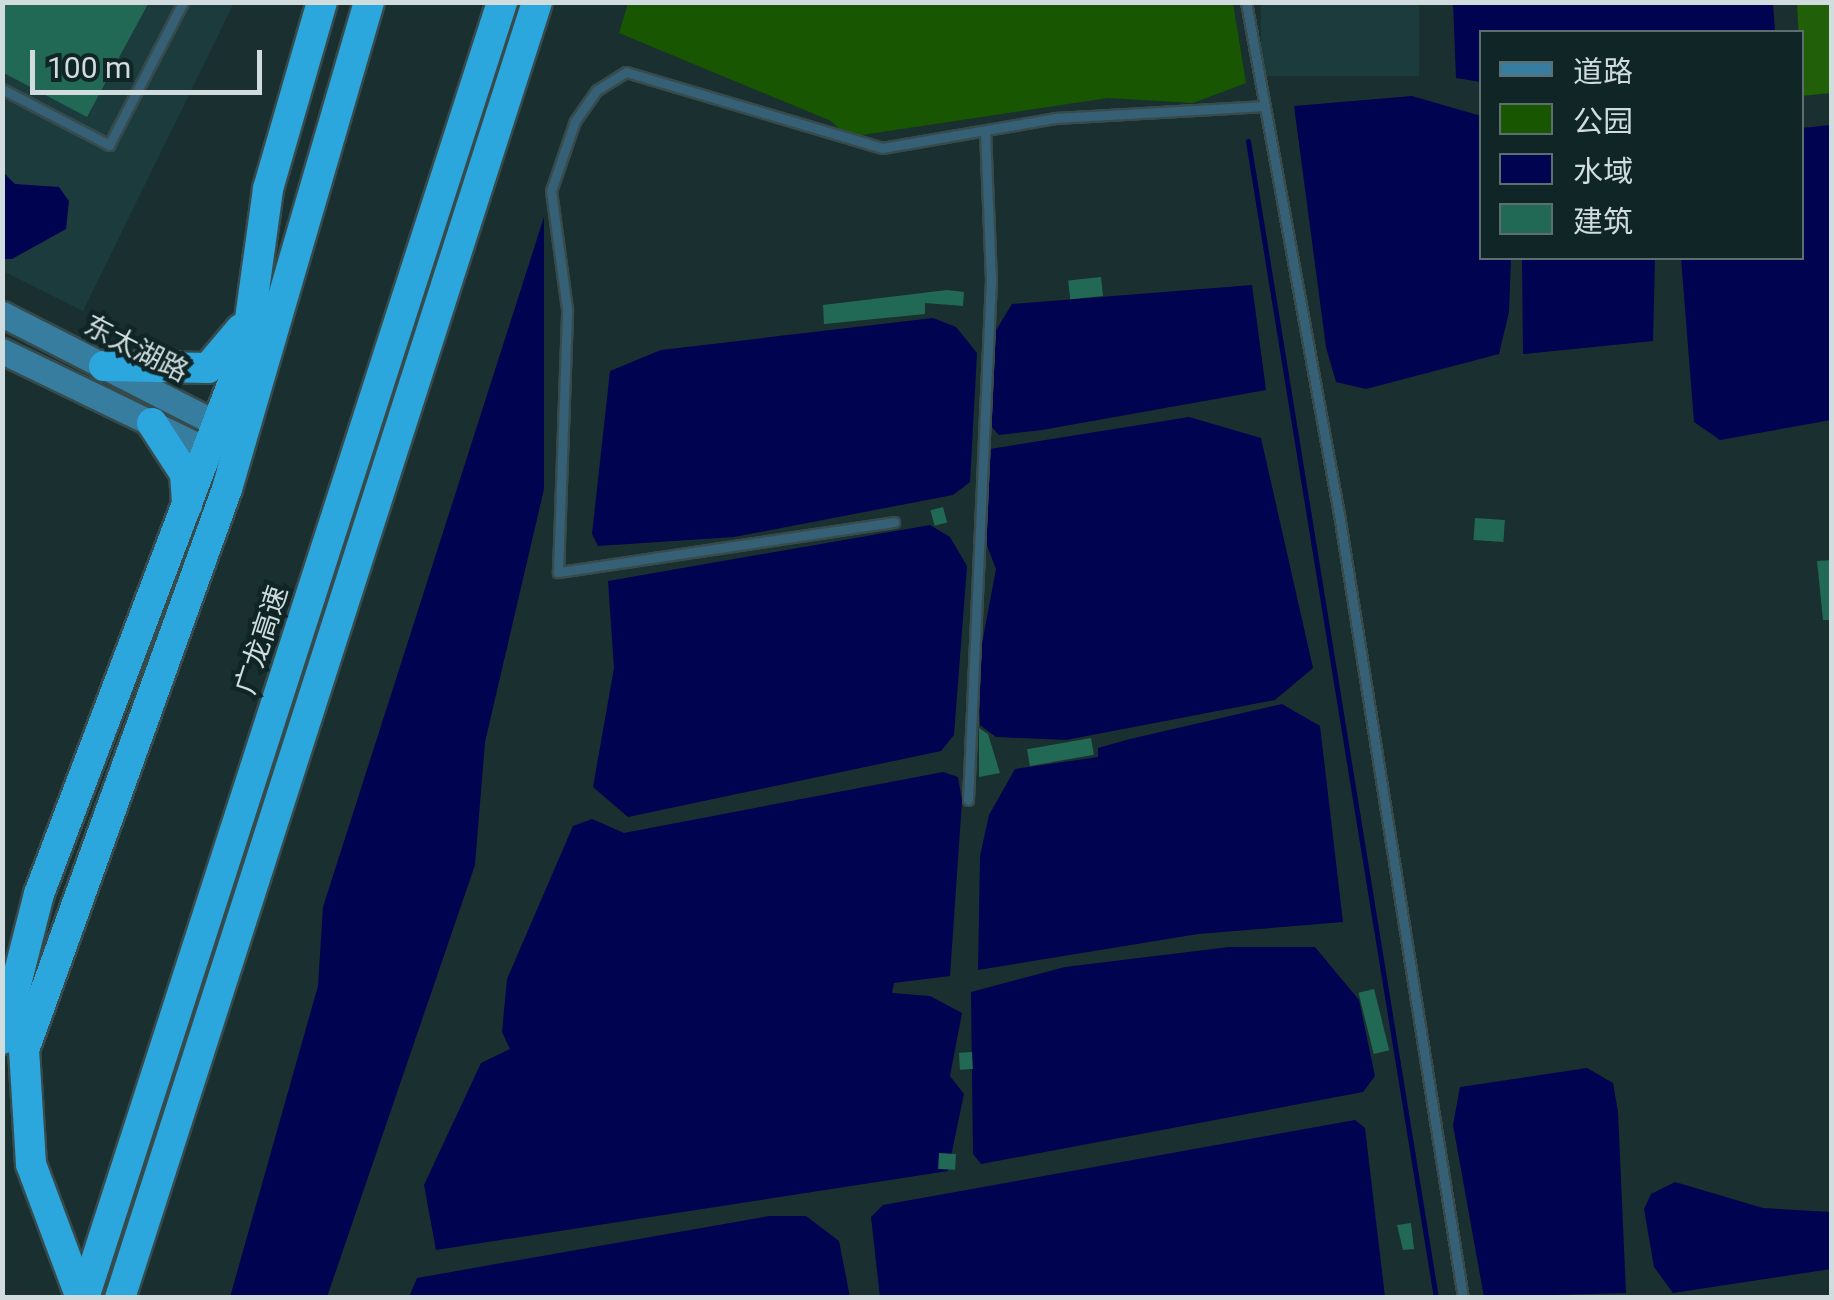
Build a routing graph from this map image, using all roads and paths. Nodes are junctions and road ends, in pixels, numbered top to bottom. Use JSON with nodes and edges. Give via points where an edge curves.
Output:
{"nodes":[{"id":1,"x":182,"y":2,"type":"edge"},
{"id":2,"x":322,"y":2,"type":"edge"},
{"id":3,"x":369,"y":2,"type":"edge"},
{"id":4,"x":502,"y":2,"type":"edge"},
{"id":5,"x":537,"y":2,"type":"edge"},
{"id":6,"x":1246,"y":2,"type":"edge"},
{"id":7,"x":2,"y":88,"type":"edge"},
{"id":8,"x":1265,"y":106,"type":"junction"},
{"id":9,"x":985,"y":131,"type":"junction"},
{"id":10,"x":252,"y":304,"type":"junction"},
{"id":11,"x":2,"y":314,"type":"edge"},
{"id":12,"x":41,"y":334,"type":"junction"},
{"id":13,"x":2,"y":351,"type":"edge"},
{"id":14,"x":28,"y":363,"type":"junction"},
{"id":15,"x":104,"y":366,"type":"junction"},
{"id":16,"x":152,"y":423,"type":"junction"},
{"id":17,"x":227,"y":444,"type":"junction"},
{"id":18,"x":187,"y":517,"type":"junction"},
{"id":19,"x":894,"y":522,"type":"dead end"},
{"id":20,"x":968,"y":800,"type":"dead end"},
{"id":21,"x":2,"y":1039,"type":"edge"},
{"id":22,"x":82,"y":1298,"type":"edge"},
{"id":23,"x":120,"y":1298,"type":"edge"},
{"id":24,"x":1463,"y":1298,"type":"edge"}],
"edges":[{"from":1,"to":7,"type":"lane","via":[[109,145]]},
{"from":2,"to":10,"type":"highway","via":[[268,190]]},
{"from":3,"to":17,"type":"highway"},
{"from":4,"to":22,"type":"highway","name":"广龙高速"},
{"from":5,"to":23,"type":"highway"},
{"from":6,"to":8,"type":"lane"},
{"from":8,"to":9,"type":"lane"},
{"from":8,"to":24,"type":"lane"},
{"from":9,"to":19,"type":"lane","via":[[882,148],[845,144],[626,72],[597,90],[575,121],[551,191],[568,350],[558,572]]},
{"from":9,"to":20,"type":"lane","via":[[991,280]]},
{"from":10,"to":15,"type":"highway","via":[[228,353],[208,368]]},
{"from":10,"to":17,"type":"highway"},
{"from":11,"to":12,"type":"main road","name":"东太湖路"},
{"from":12,"to":14,"type":"main road","via":[[52,355]]},
{"from":12,"to":15,"type":"main road","name":"东太湖路"},
{"from":13,"to":14,"type":"main road"},
{"from":14,"to":16,"type":"main road"},
{"from":15,"to":17,"type":"main road","name":"东太湖路"},
{"from":16,"to":17,"type":"main road"},
{"from":16,"to":18,"type":"highway","via":[[185,474]]},
{"from":17,"to":18,"type":"highway"},
{"from":17,"to":22,"type":"highway","via":[[24,1050],[31,1164]]},
{"from":18,"to":21,"type":"highway","via":[[39,894]]}]}
